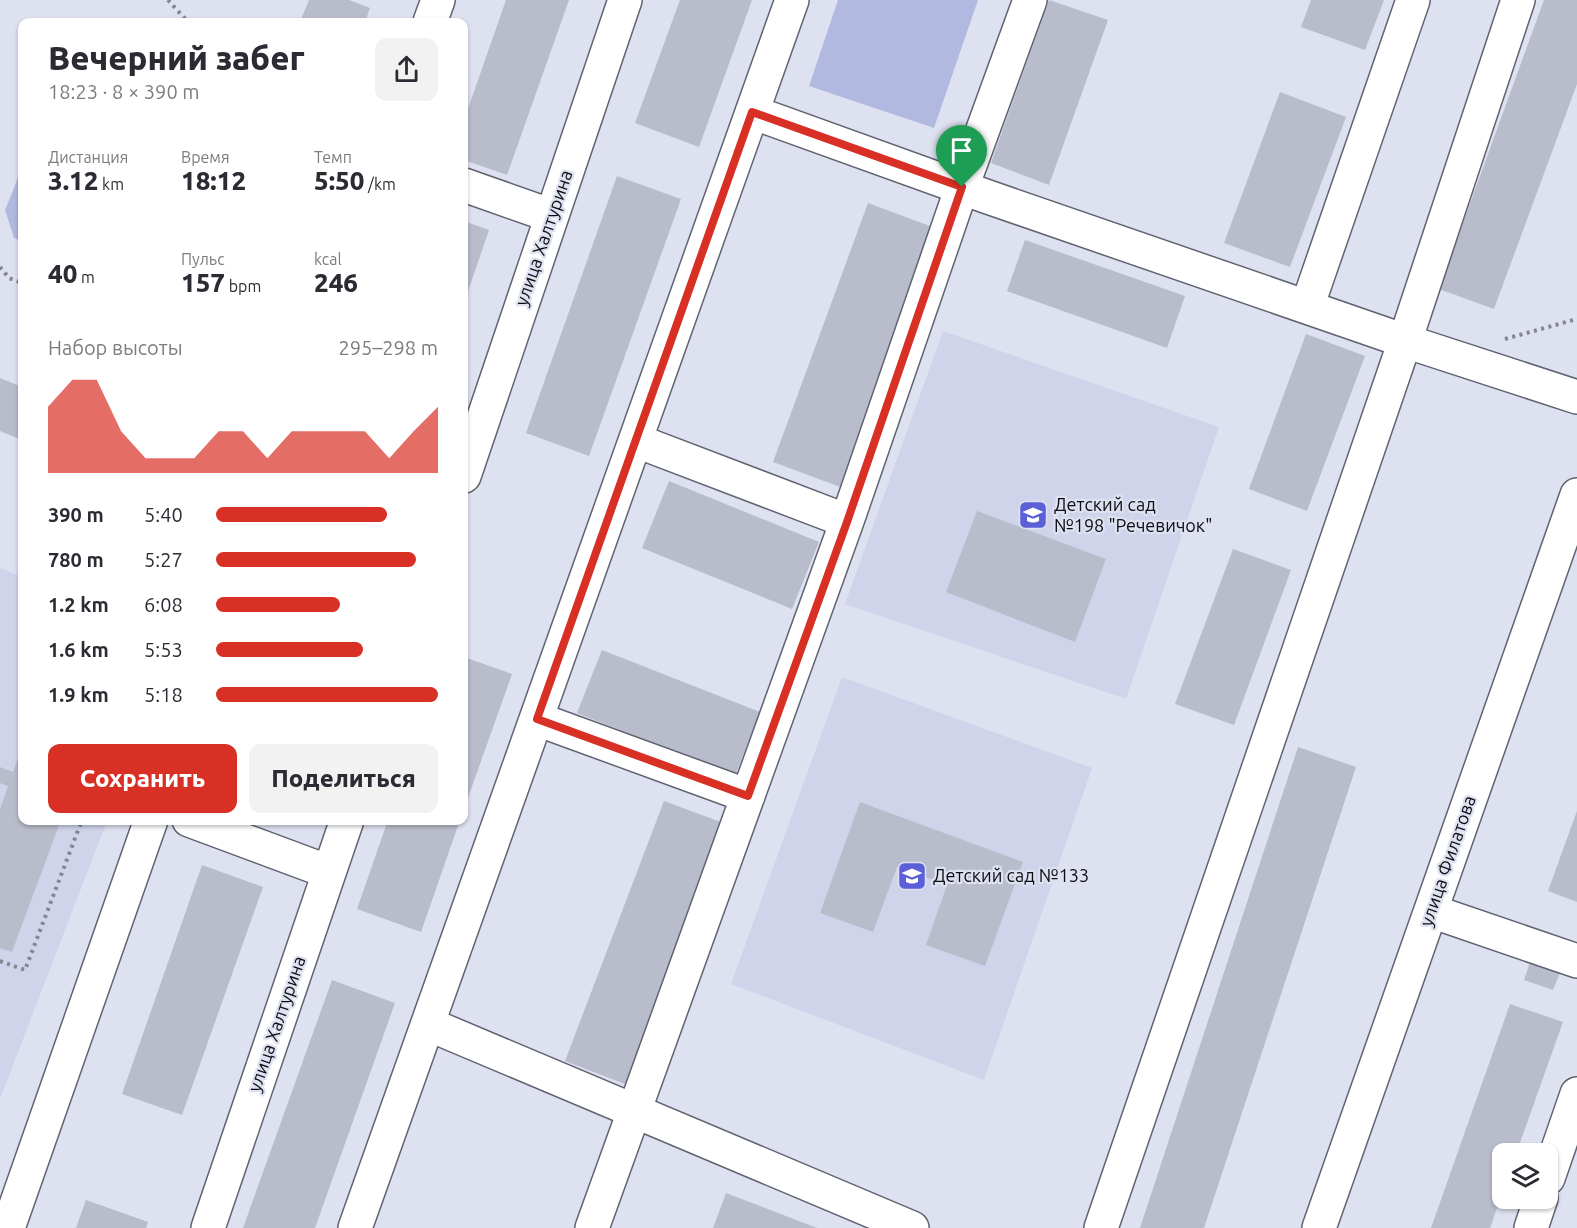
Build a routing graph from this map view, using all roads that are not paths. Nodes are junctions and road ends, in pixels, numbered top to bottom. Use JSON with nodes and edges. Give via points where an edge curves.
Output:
{"nodes":[{"id":1,"x":438,"y":0,"type":"edge"},
{"id":2,"x":625,"y":0,"type":"edge"},
{"id":3,"x":792,"y":0,"type":"edge"},
{"id":4,"x":1030,"y":0,"type":"edge"},
{"id":5,"x":1413,"y":0,"type":"edge"},
{"id":6,"x":1518,"y":0,"type":"edge"},
{"id":7,"x":431,"y":18,"type":"edge"},
{"id":8,"x":752,"y":112,"type":"junction"},
{"id":9,"x":468,"y":186,"type":"edge"},
{"id":10,"x":962,"y":187,"type":"junction"},
{"id":11,"x":552,"y":216,"type":"junction"},
{"id":12,"x":1307,"y":308,"type":"junction"},
{"id":13,"x":1405,"y":341,"type":"junction"},
{"id":14,"x":1577,"y":397,"type":"edge"},
{"id":15,"x":637,"y":441,"type":"junction"},
{"id":16,"x":468,"y":452,"type":"edge"},
{"id":17,"x":1576,"y":501,"type":"edge"},
{"id":18,"x":847,"y":522,"type":"junction"},
{"id":19,"x":537,"y":719,"type":"junction"},
{"id":20,"x":748,"y":796,"type":"junction"},
{"id":21,"x":149,"y":825,"type":"edge"},
{"id":22,"x":202,"y":825,"type":"edge"},
{"id":23,"x":345,"y":825,"type":"edge"},
{"id":24,"x":329,"y":872,"type":"junction"},
{"id":25,"x":1431,"y":911,"type":"junction"},
{"id":26,"x":1577,"y":961,"type":"edge"},
{"id":27,"x":428,"y":1024,"type":"junction"},
{"id":28,"x":1577,"y":1094,"type":"edge"},
{"id":29,"x":633,"y":1112,"type":"junction"},
{"id":30,"x":1558,"y":1149,"type":"edge"},
{"id":31,"x":1537,"y":1209,"type":"edge"},
{"id":32,"x":8,"y":1228,"type":"edge"},
{"id":33,"x":208,"y":1228,"type":"edge"},
{"id":34,"x":355,"y":1228,"type":"edge"},
{"id":35,"x":592,"y":1228,"type":"edge"},
{"id":36,"x":912,"y":1228,"type":"edge"},
{"id":37,"x":1101,"y":1228,"type":"edge"},
{"id":38,"x":1319,"y":1228,"type":"edge"},
{"id":39,"x":1531,"y":1228,"type":"edge"}],
"edges":[{"from":1,"to":7,"type":"street"},
{"from":2,"to":11,"type":"street","name":"улица Халтурина"},
{"from":3,"to":8,"type":"street"},
{"from":4,"to":10,"type":"street"},
{"from":5,"to":12,"type":"street"},
{"from":6,"to":13,"type":"street"},
{"from":8,"to":10,"type":"street"},
{"from":8,"to":15,"type":"street"},
{"from":9,"to":11,"type":"street"},
{"from":10,"to":12,"type":"street"},
{"from":10,"to":18,"type":"street"},
{"from":11,"to":16,"type":"street","name":"улица Халтурина"},
{"from":12,"to":13,"type":"street"},
{"from":13,"to":14,"type":"street"},
{"from":13,"to":37,"type":"street"},
{"from":15,"to":18,"type":"street"},
{"from":15,"to":19,"type":"street"},
{"from":17,"to":25,"type":"street","name":"улица Филатова"},
{"from":18,"to":20,"type":"street"},
{"from":19,"to":20,"type":"street"},
{"from":19,"to":27,"type":"street"},
{"from":20,"to":29,"type":"street"},
{"from":21,"to":32,"type":"street"},
{"from":22,"to":24,"type":"street"},
{"from":23,"to":24,"type":"street","name":"улица Халтурина"},
{"from":24,"to":33,"type":"street","name":"улица Халтурина"},
{"from":25,"to":26,"type":"street"},
{"from":25,"to":38,"type":"street","name":"улица Филатова"},
{"from":27,"to":29,"type":"street"},
{"from":27,"to":34,"type":"street"},
{"from":28,"to":30,"type":"street"},
{"from":29,"to":35,"type":"street"},
{"from":29,"to":36,"type":"street"},
{"from":31,"to":39,"type":"street"}]}
